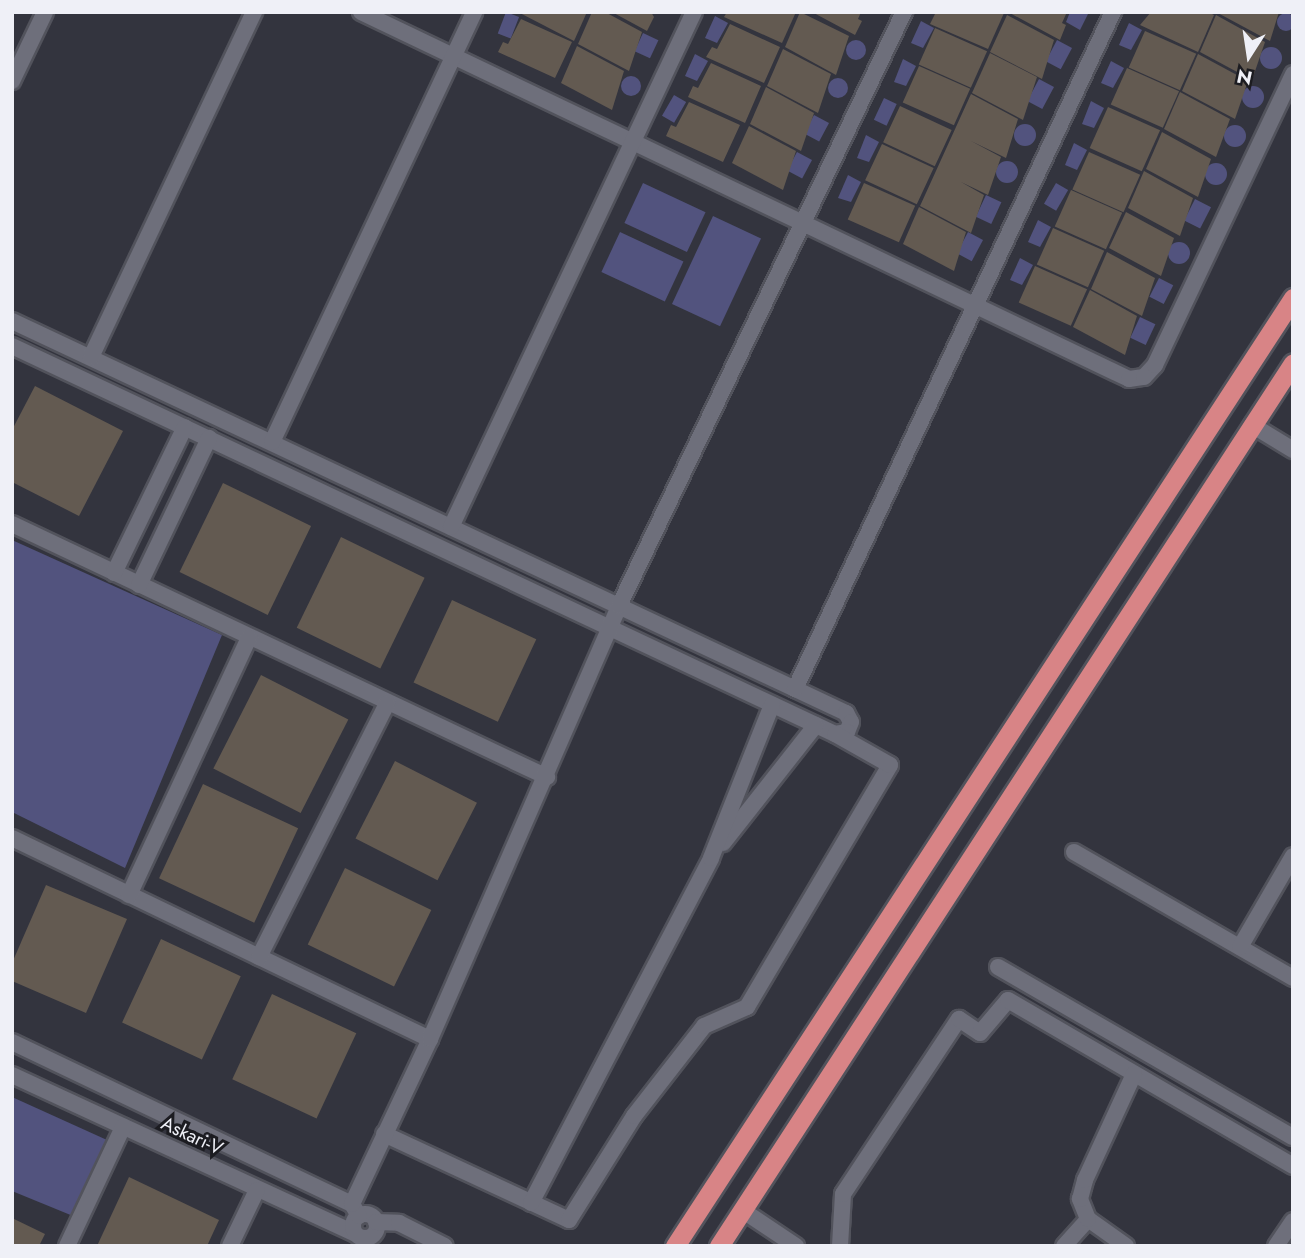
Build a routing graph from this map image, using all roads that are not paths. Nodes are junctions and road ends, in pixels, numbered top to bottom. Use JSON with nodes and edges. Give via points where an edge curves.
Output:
{"nodes":[{"id":1,"x":45,"y":12,"type":"edge"},
{"id":2,"x":254,"y":12,"type":"edge"},
{"id":3,"x":361,"y":12,"type":"edge"},
{"id":4,"x":474,"y":12,"type":"edge"},
{"id":5,"x":694,"y":12,"type":"edge"},
{"id":6,"x":904,"y":12,"type":"edge"},
{"id":7,"x":1113,"y":12,"type":"edge"},
{"id":8,"x":453,"y":56,"type":"junction"},
{"id":9,"x":1293,"y":74,"type":"edge"},
{"id":10,"x":12,"y":81,"type":"edge"},
{"id":11,"x":632,"y":142,"type":"junction"},
{"id":12,"x":802,"y":225,"type":"junction"},
{"id":13,"x":1293,"y":298,"type":"edge"},
{"id":14,"x":975,"y":307,"type":"junction"},
{"id":15,"x":12,"y":321,"type":"edge"},
{"id":16,"x":12,"y":346,"type":"edge"},
{"id":17,"x":91,"y":357,"type":"junction"},
{"id":18,"x":1293,"y":363,"type":"edge"},
{"id":19,"x":206,"y":411,"type":"junction"},
{"id":20,"x":1252,"y":425,"type":"junction"},
{"id":21,"x":197,"y":432,"type":"junction"},
{"id":22,"x":272,"y":442,"type":"junction"},
{"id":23,"x":1293,"y":450,"type":"edge"},
{"id":24,"x":12,"y":524,"type":"edge"},
{"id":25,"x":451,"y":527,"type":"junction"},
{"id":26,"x":114,"y":573,"type":"junction"},
{"id":27,"x":139,"y":585,"type":"junction"},
{"id":28,"x":619,"y":606,"type":"junction"},
{"id":29,"x":612,"y":625,"type":"junction"},
{"id":30,"x":249,"y":638,"type":"junction"},
{"id":31,"x":795,"y":689,"type":"junction"},
{"id":32,"x":387,"y":704,"type":"junction"},
{"id":33,"x":772,"y":705,"type":"junction"},
{"id":34,"x":816,"y":725,"type":"junction"},
{"id":35,"x":835,"y":734,"type":"junction"},
{"id":36,"x":547,"y":776,"type":"junction"},
{"id":37,"x":12,"y":838,"type":"edge"},
{"id":38,"x":1074,"y":852,"type":"dead end"},
{"id":39,"x":1293,"y":856,"type":"edge"},
{"id":40,"x":711,"y":858,"type":"junction"},
{"id":41,"x":129,"y":895,"type":"junction"},
{"id":42,"x":1240,"y":947,"type":"junction"},
{"id":43,"x":259,"y":957,"type":"junction"},
{"id":44,"x":998,"y":967,"type":"dead end"},
{"id":45,"x":1293,"y":978,"type":"edge"},
{"id":46,"x":430,"y":1039,"type":"junction"},
{"id":47,"x":12,"y":1042,"type":"edge"},
{"id":48,"x":1134,"y":1074,"type":"junction"},
{"id":49,"x":12,"y":1075,"type":"edge"},
{"id":50,"x":123,"y":1127,"type":"junction"},
{"id":51,"x":384,"y":1134,"type":"junction"},
{"id":52,"x":1293,"y":1138,"type":"edge"},
{"id":53,"x":1293,"y":1166,"type":"edge"},
{"id":54,"x":257,"y":1190,"type":"junction"},
{"id":55,"x":531,"y":1203,"type":"junction"},
{"id":56,"x":355,"y":1210,"type":"junction"},
{"id":57,"x":742,"y":1210,"type":"junction"},
{"id":58,"x":1088,"y":1219,"type":"junction"},
{"id":59,"x":1293,"y":1221,"type":"edge"},
{"id":60,"x":369,"y":1234,"type":"edge"},
{"id":61,"x":67,"y":1246,"type":"edge"},
{"id":62,"x":230,"y":1246,"type":"edge"},
{"id":63,"x":445,"y":1246,"type":"edge"},
{"id":64,"x":675,"y":1246,"type":"edge"},
{"id":65,"x":719,"y":1246,"type":"edge"},
{"id":66,"x":796,"y":1246,"type":"edge"},
{"id":67,"x":840,"y":1246,"type":"edge"},
{"id":68,"x":1064,"y":1246,"type":"edge"},
{"id":69,"x":1126,"y":1246,"type":"edge"},
{"id":70,"x":1276,"y":1246,"type":"edge"}],
"edges":[{"from":1,"to":10,"type":"street"},
{"from":2,"to":17,"type":"street"},
{"from":3,"to":8,"type":"street"},
{"from":4,"to":8,"type":"street"},
{"from":5,"to":11,"type":"street"},
{"from":6,"to":12,"type":"street"},
{"from":7,"to":14,"type":"street"},
{"from":8,"to":11,"type":"street"},
{"from":8,"to":22,"type":"street"},
{"from":9,"to":14,"type":"street","via":[[1155,365],[1144,377],[1129,379]]},
{"from":11,"to":12,"type":"street"},
{"from":11,"to":25,"type":"street"},
{"from":12,"to":14,"type":"street"},
{"from":12,"to":28,"type":"street"},
{"from":13,"to":64,"type":"highway"},
{"from":14,"to":31,"type":"street"},
{"from":15,"to":17,"type":"street"},
{"from":16,"to":21,"type":"street"},
{"from":17,"to":19,"type":"street"},
{"from":18,"to":20,"type":"highway"},
{"from":19,"to":21,"type":"street"},
{"from":19,"to":22,"type":"street"},
{"from":20,"to":23,"type":"street"},
{"from":20,"to":57,"type":"highway"},
{"from":21,"to":26,"type":"street"},
{"from":21,"to":27,"type":"street"},
{"from":21,"to":29,"type":"street"},
{"from":22,"to":25,"type":"street"},
{"from":24,"to":26,"type":"street"},
{"from":25,"to":28,"type":"street"},
{"from":26,"to":27,"type":"street"},
{"from":27,"to":30,"type":"street"},
{"from":28,"to":29,"type":"street"},
{"from":28,"to":31,"type":"street"},
{"from":29,"to":33,"type":"street"},
{"from":29,"to":36,"type":"street"},
{"from":30,"to":32,"type":"street"},
{"from":30,"to":41,"type":"street"},
{"from":31,"to":35,"type":"street","via":[[850,717],[847,732]]},
{"from":32,"to":36,"type":"street"},
{"from":32,"to":43,"type":"street"},
{"from":33,"to":34,"type":"street"},
{"from":33,"to":40,"type":"street"},
{"from":34,"to":35,"type":"street"},
{"from":34,"to":40,"type":"street"},
{"from":35,"to":55,"type":"street","via":[[890,765],[747,1007],[704,1026],[634,1116],[569,1220]]},
{"from":36,"to":46,"type":"street"},
{"from":37,"to":41,"type":"street"},
{"from":38,"to":42,"type":"street"},
{"from":39,"to":42,"type":"street"},
{"from":40,"to":55,"type":"street"},
{"from":41,"to":43,"type":"street"},
{"from":42,"to":45,"type":"street"},
{"from":43,"to":46,"type":"street"},
{"from":44,"to":52,"type":"street"},
{"from":46,"to":51,"type":"street"},
{"from":47,"to":56,"type":"street","name":"Askari-V"},
{"from":48,"to":53,"type":"street"},
{"from":48,"to":58,"type":"street","via":[[1085,1180],[1080,1199]]},
{"from":48,"to":67,"type":"street","via":[[1008,1000],[980,1033],[959,1019],[843,1194]]},
{"from":49,"to":50,"type":"street","name":"Askari-V"},
{"from":50,"to":54,"type":"street","name":"Askari-V"},
{"from":50,"to":61,"type":"street"},
{"from":51,"to":55,"type":"street"},
{"from":51,"to":56,"type":"street"},
{"from":54,"to":60,"type":"street","name":"Askari-V"},
{"from":54,"to":62,"type":"street"},
{"from":56,"to":60,"type":"street","via":[[353,1223]]},
{"from":57,"to":65,"type":"highway"},
{"from":57,"to":66,"type":"street"},
{"from":58,"to":68,"type":"street"},
{"from":58,"to":69,"type":"street"},
{"from":59,"to":70,"type":"street"},
{"from":60,"to":63,"type":"street","name":"Askari-V","via":[[399,1223]]}]}
